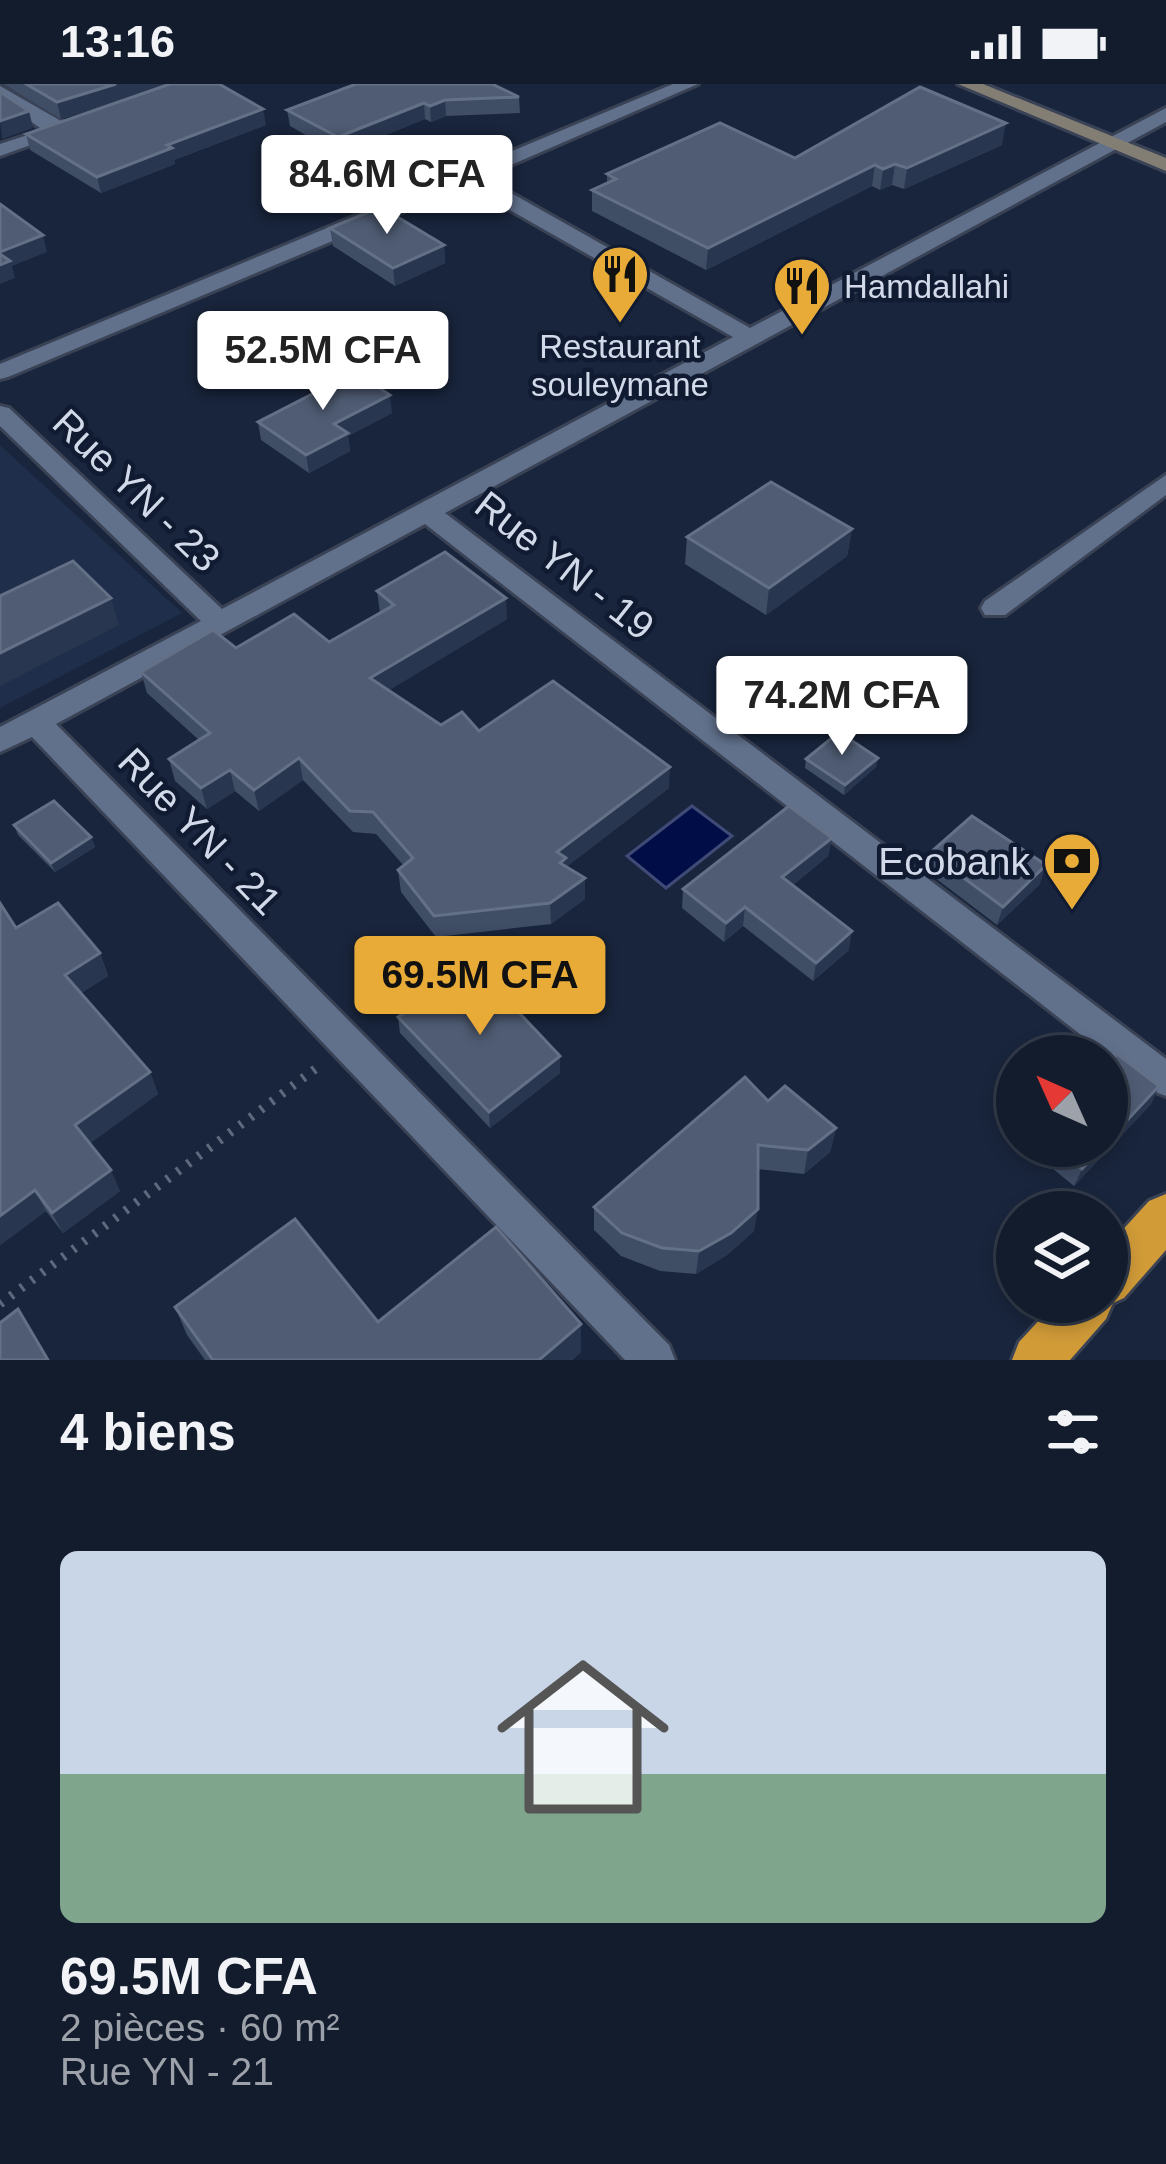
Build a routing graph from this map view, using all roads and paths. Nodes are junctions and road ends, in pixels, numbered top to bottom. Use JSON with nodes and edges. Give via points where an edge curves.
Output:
{"nodes":[{"id":1,"x":689,"y":84,"type":"edge"},
{"id":2,"x":967,"y":84,"type":"edge"},
{"id":3,"x":0,"y":92,"type":"edge"},
{"id":4,"x":1166,"y":114,"type":"edge"},
{"id":5,"x":1111,"y":143,"type":"junction"},
{"id":6,"x":0,"y":150,"type":"edge"},
{"id":7,"x":1166,"y":165,"type":"edge"},
{"id":8,"x":469,"y":178,"type":"junction"},
{"id":9,"x":749,"y":338,"type":"junction"},
{"id":10,"x":0,"y":372,"type":"edge"},
{"id":11,"x":0,"y":413,"type":"edge"},
{"id":12,"x":1166,"y":484,"type":"edge"},
{"id":13,"x":427,"y":512,"type":"junction"},
{"id":14,"x":995,"y":608,"type":"dead end"},
{"id":15,"x":220,"y":623,"type":"junction"},
{"id":16,"x":36,"y":722,"type":"junction"},
{"id":17,"x":0,"y":741,"type":"edge"},
{"id":18,"x":349,"y":1044,"type":"junction"},
{"id":19,"x":1166,"y":1080,"type":"edge"},
{"id":20,"x":1166,"y":1216,"type":"edge"},
{"id":21,"x":1128,"y":1259,"type":"edge"},
{"id":22,"x":0,"y":1304,"type":"edge"},
{"id":23,"x":1070,"y":1323,"type":"edge"},
{"id":24,"x":654,"y":1360,"type":"edge"},
{"id":25,"x":1037,"y":1360,"type":"edge"}],
"edges":[{"from":1,"to":8,"type":"street"},
{"from":2,"to":5,"type":"street"},
{"from":3,"to":6,"type":"street","via":[[68,128]]},
{"from":4,"to":5,"type":"street"},
{"from":5,"to":7,"type":"street"},
{"from":5,"to":9,"type":"street"},
{"from":8,"to":9,"type":"street"},
{"from":8,"to":10,"type":"street"},
{"from":9,"to":13,"type":"street"},
{"from":11,"to":15,"type":"street","name":"Rue YN - 23"},
{"from":12,"to":14,"type":"street"},
{"from":13,"to":15,"type":"street"},
{"from":13,"to":19,"type":"street","name":"Rue YN - 19"},
{"from":15,"to":16,"type":"street"},
{"from":16,"to":17,"type":"street"},
{"from":16,"to":18,"type":"street","name":"Rue YN - 21"},
{"from":18,"to":22,"type":"path"},
{"from":18,"to":24,"type":"street","name":"Rue YN - 21"},
{"from":20,"to":21,"type":"highway"},
{"from":23,"to":25,"type":"highway"}]}
